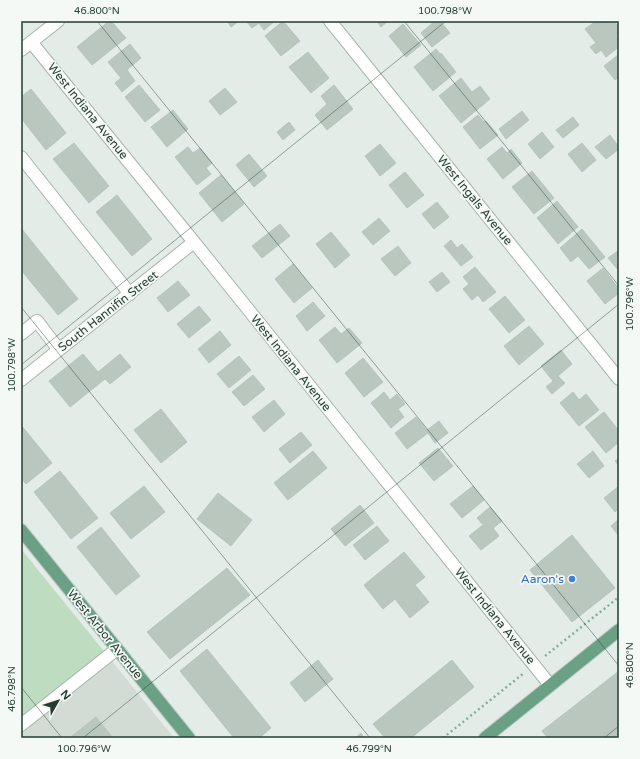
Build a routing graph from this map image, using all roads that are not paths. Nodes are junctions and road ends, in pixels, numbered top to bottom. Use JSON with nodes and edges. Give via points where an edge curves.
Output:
{"nodes":[{"id":1,"x":58,"y":21,"type":"edge"},
{"id":2,"x":330,"y":21,"type":"edge"},
{"id":3,"x":31,"y":42,"type":"junction"},
{"id":4,"x":21,"y":50,"type":"edge"},
{"id":5,"x":21,"y":157,"type":"edge"},
{"id":6,"x":194,"y":242,"type":"junction"},
{"id":7,"x":130,"y":294,"type":"junction"},
{"id":8,"x":21,"y":334,"type":"edge"},
{"id":9,"x":59,"y":350,"type":"junction"},
{"id":10,"x":619,"y":379,"type":"edge"},
{"id":11,"x":21,"y":380,"type":"edge"},
{"id":12,"x":21,"y":530,"type":"edge"},
{"id":13,"x":619,"y":630,"type":"edge"},
{"id":14,"x":117,"y":649,"type":"junction"},
{"id":15,"x":550,"y":685,"type":"junction"},
{"id":16,"x":21,"y":725,"type":"edge"},
{"id":17,"x":189,"y":738,"type":"edge"},
{"id":18,"x":485,"y":738,"type":"edge"}],
"edges":[{"from":1,"to":3,"type":"street"},
{"from":2,"to":10,"type":"street","name":"West Ingals Avenue"},
{"from":3,"to":4,"type":"street"},
{"from":3,"to":6,"type":"street","name":"West Indiana Avenue"},
{"from":5,"to":7,"type":"street"},
{"from":6,"to":7,"type":"street","name":"South Hannifin Street"},
{"from":6,"to":15,"type":"street","name":"West Indiana Avenue"},
{"from":7,"to":9,"type":"street","name":"South Hannifin Street"},
{"from":8,"to":9,"type":"street","via":[[37,321]]},
{"from":9,"to":11,"type":"street","name":"South Hannifin Street"},
{"from":12,"to":14,"type":"main road","name":"West Arbor Avenue"},
{"from":13,"to":15,"type":"main road"},
{"from":14,"to":16,"type":"street"},
{"from":14,"to":17,"type":"main road","name":"West Arbor Avenue"},
{"from":15,"to":18,"type":"main road"}]}
